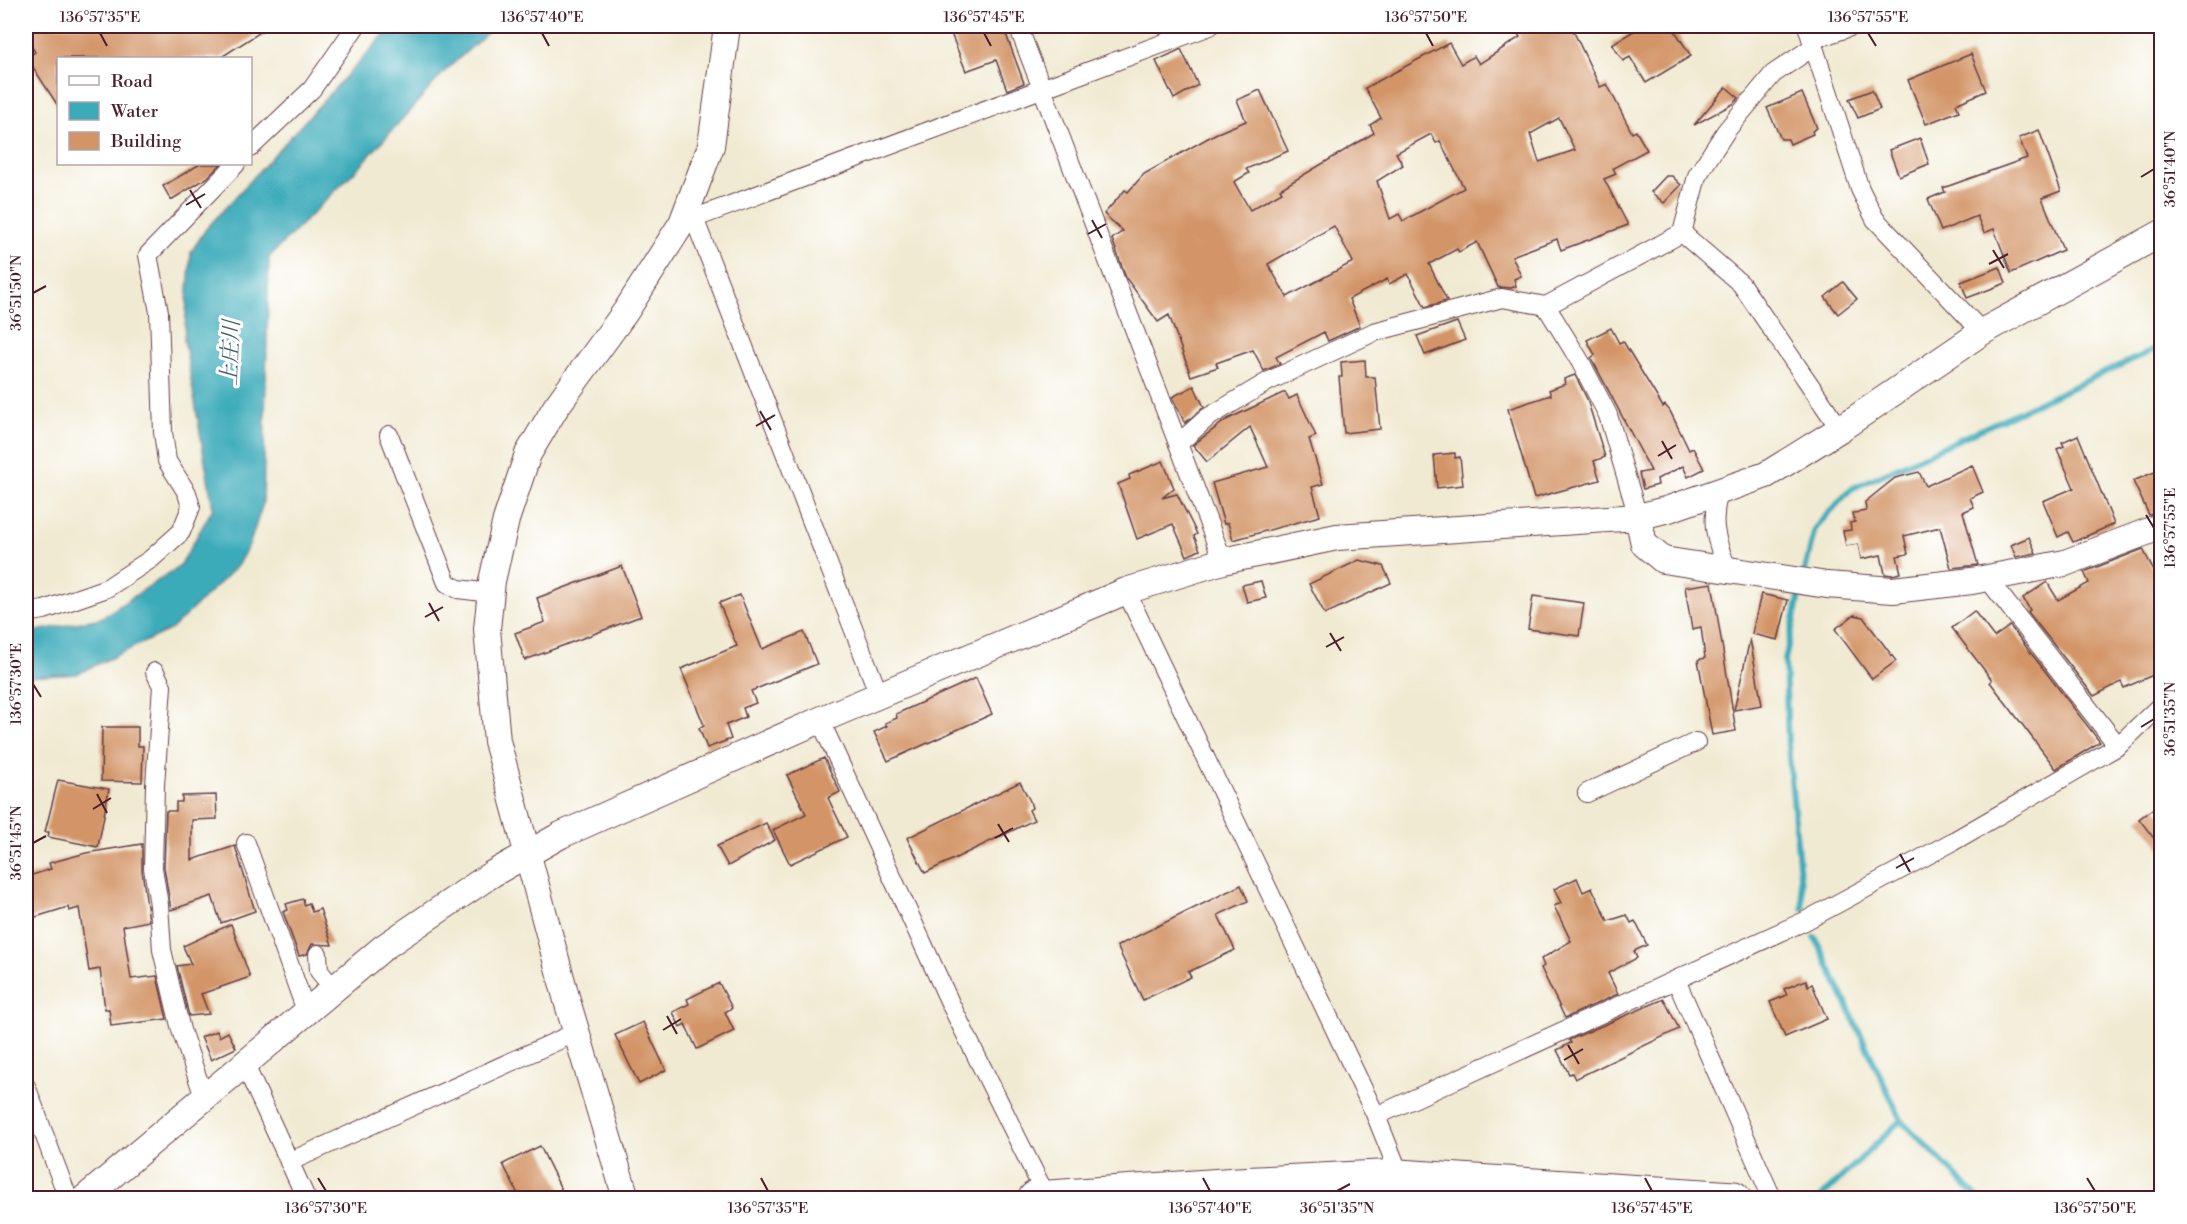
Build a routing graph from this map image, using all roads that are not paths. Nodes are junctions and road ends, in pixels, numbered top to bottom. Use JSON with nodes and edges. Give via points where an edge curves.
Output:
{"nodes":[{"id":1,"x":356,"y":26,"type":"edge"},
{"id":2,"x":727,"y":26,"type":"edge"},
{"id":3,"x":1018,"y":26,"type":"edge"},
{"id":4,"x":1210,"y":26,"type":"edge"},
{"id":5,"x":1853,"y":26,"type":"edge"},
{"id":6,"x":1811,"y":38,"type":"edge"},
{"id":7,"x":1041,"y":89,"type":"junction"},
{"id":8,"x":252,"y":146,"type":"edge"},
{"id":9,"x":235,"y":165,"type":"edge"},
{"id":10,"x":688,"y":220,"type":"junction"},
{"id":11,"x":1682,"y":233,"type":"junction"},
{"id":12,"x":2162,"y":233,"type":"edge"},
{"id":13,"x":1546,"y":306,"type":"junction"},
{"id":14,"x":1982,"y":332,"type":"junction"},
{"id":15,"x":1840,"y":429,"type":"junction"},
{"id":16,"x":389,"y":435,"type":"dead end"},
{"id":17,"x":1178,"y":444,"type":"junction"},
{"id":18,"x":1720,"y":491,"type":"junction"},
{"id":19,"x":1638,"y":517,"type":"junction"},
{"id":20,"x":2162,"y":526,"type":"edge"},
{"id":21,"x":1223,"y":561,"type":"junction"},
{"id":22,"x":1728,"y":570,"type":"junction"},
{"id":23,"x":1987,"y":578,"type":"junction"},
{"id":24,"x":1126,"y":591,"type":"junction"},
{"id":25,"x":491,"y":593,"type":"junction"},
{"id":26,"x":26,"y":613,"type":"edge"},
{"id":27,"x":155,"y":672,"type":"dead end"},
{"id":28,"x":879,"y":695,"type":"junction"},
{"id":29,"x":2162,"y":704,"type":"edge"},
{"id":30,"x":820,"y":720,"type":"junction"},
{"id":31,"x":1696,"y":742,"type":"dead end"},
{"id":32,"x":2118,"y":746,"type":"junction"},
{"id":33,"x":1587,"y":793,"type":"dead end"},
{"id":34,"x":246,"y":843,"type":"dead end"},
{"id":35,"x":529,"y":852,"type":"junction"},
{"id":36,"x":318,"y":954,"type":"dead end"},
{"id":37,"x":1676,"y":980,"type":"junction"},
{"id":38,"x":333,"y":988,"type":"junction"},
{"id":39,"x":306,"y":1011,"type":"junction"},
{"id":40,"x":577,"y":1032,"type":"junction"},
{"id":41,"x":244,"y":1063,"type":"junction"},
{"id":42,"x":26,"y":1086,"type":"edge"},
{"id":43,"x":204,"y":1097,"type":"junction"},
{"id":44,"x":1376,"y":1116,"type":"junction"},
{"id":45,"x":289,"y":1162,"type":"junction"},
{"id":46,"x":1404,"y":1187,"type":"edge"},
{"id":47,"x":68,"y":1198,"type":"edge"},
{"id":48,"x":85,"y":1198,"type":"edge"},
{"id":49,"x":306,"y":1198,"type":"edge"},
{"id":50,"x":626,"y":1198,"type":"edge"},
{"id":51,"x":1043,"y":1198,"type":"edge"},
{"id":52,"x":1734,"y":1198,"type":"edge"},
{"id":53,"x":1772,"y":1198,"type":"edge"}],
"edges":[{"from":1,"to":8,"type":"street","via":[[312,89]]},
{"from":2,"to":10,"type":"street","via":[[711,146]]},
{"from":3,"to":7,"type":"street"},
{"from":4,"to":7,"type":"street"},
{"from":5,"to":6,"type":"street"},
{"from":6,"to":11,"type":"street","via":[[1773,74],[1726,131],[1697,176]]},
{"from":6,"to":14,"type":"street","via":[[1860,189],[1875,219]]},
{"from":7,"to":10,"type":"street"},
{"from":7,"to":17,"type":"street"},
{"from":9,"to":26,"type":"street","via":[[148,255],[159,312],[167,461],[191,507],[181,532],[151,559],[107,588]]},
{"from":10,"to":25,"type":"street","via":[[555,407],[528,454],[506,520]]},
{"from":10,"to":28,"type":"street"},
{"from":11,"to":13,"type":"street"},
{"from":11,"to":15,"type":"street","via":[[1740,284]]},
{"from":12,"to":14,"type":"street"},
{"from":13,"to":17,"type":"street","via":[[1502,298],[1374,332],[1269,381],[1207,418]]},
{"from":13,"to":19,"type":"street","via":[[1608,415]]},
{"from":14,"to":15,"type":"street"},
{"from":15,"to":18,"type":"street","via":[[1766,475]]},
{"from":16,"to":25,"type":"street","via":[[447,583],[458,589]]},
{"from":17,"to":21,"type":"street"},
{"from":18,"to":19,"type":"street"},
{"from":18,"to":22,"type":"street","via":[[1714,508],[1715,536]]},
{"from":19,"to":21,"type":"street","via":[[1337,537]]},
{"from":19,"to":22,"type":"street","via":[[1644,544],[1663,561]]},
{"from":20,"to":23,"type":"street","via":[[2065,562]]},
{"from":21,"to":24,"type":"street"},
{"from":22,"to":23,"type":"street","via":[[1893,590]]},
{"from":23,"to":32,"type":"street"},
{"from":24,"to":28,"type":"street"},
{"from":24,"to":44,"type":"street"},
{"from":25,"to":35,"type":"street","via":[[488,629],[497,741]]},
{"from":27,"to":43,"type":"street","via":[[162,686],[153,868],[162,950],[181,1030]]},
{"from":28,"to":30,"type":"street"},
{"from":29,"to":32,"type":"street"},
{"from":30,"to":35,"type":"street"},
{"from":30,"to":51,"type":"street"},
{"from":31,"to":33,"type":"street"},
{"from":32,"to":37,"type":"street","via":[[1805,921]]},
{"from":34,"to":39,"type":"street"},
{"from":35,"to":38,"type":"street","via":[[384,947]]},
{"from":35,"to":40,"type":"street"},
{"from":36,"to":38,"type":"street","via":[[319,971]]},
{"from":37,"to":44,"type":"street"},
{"from":37,"to":53,"type":"street"},
{"from":38,"to":39,"type":"street"},
{"from":39,"to":41,"type":"street"},
{"from":40,"to":45,"type":"street"},
{"from":40,"to":50,"type":"street"},
{"from":41,"to":43,"type":"street"},
{"from":41,"to":45,"type":"street"},
{"from":42,"to":47,"type":"street"},
{"from":43,"to":48,"type":"street"},
{"from":44,"to":46,"type":"street"},
{"from":45,"to":49,"type":"street"},
{"from":46,"to":51,"type":"highway"},
{"from":46,"to":52,"type":"highway"}]}
